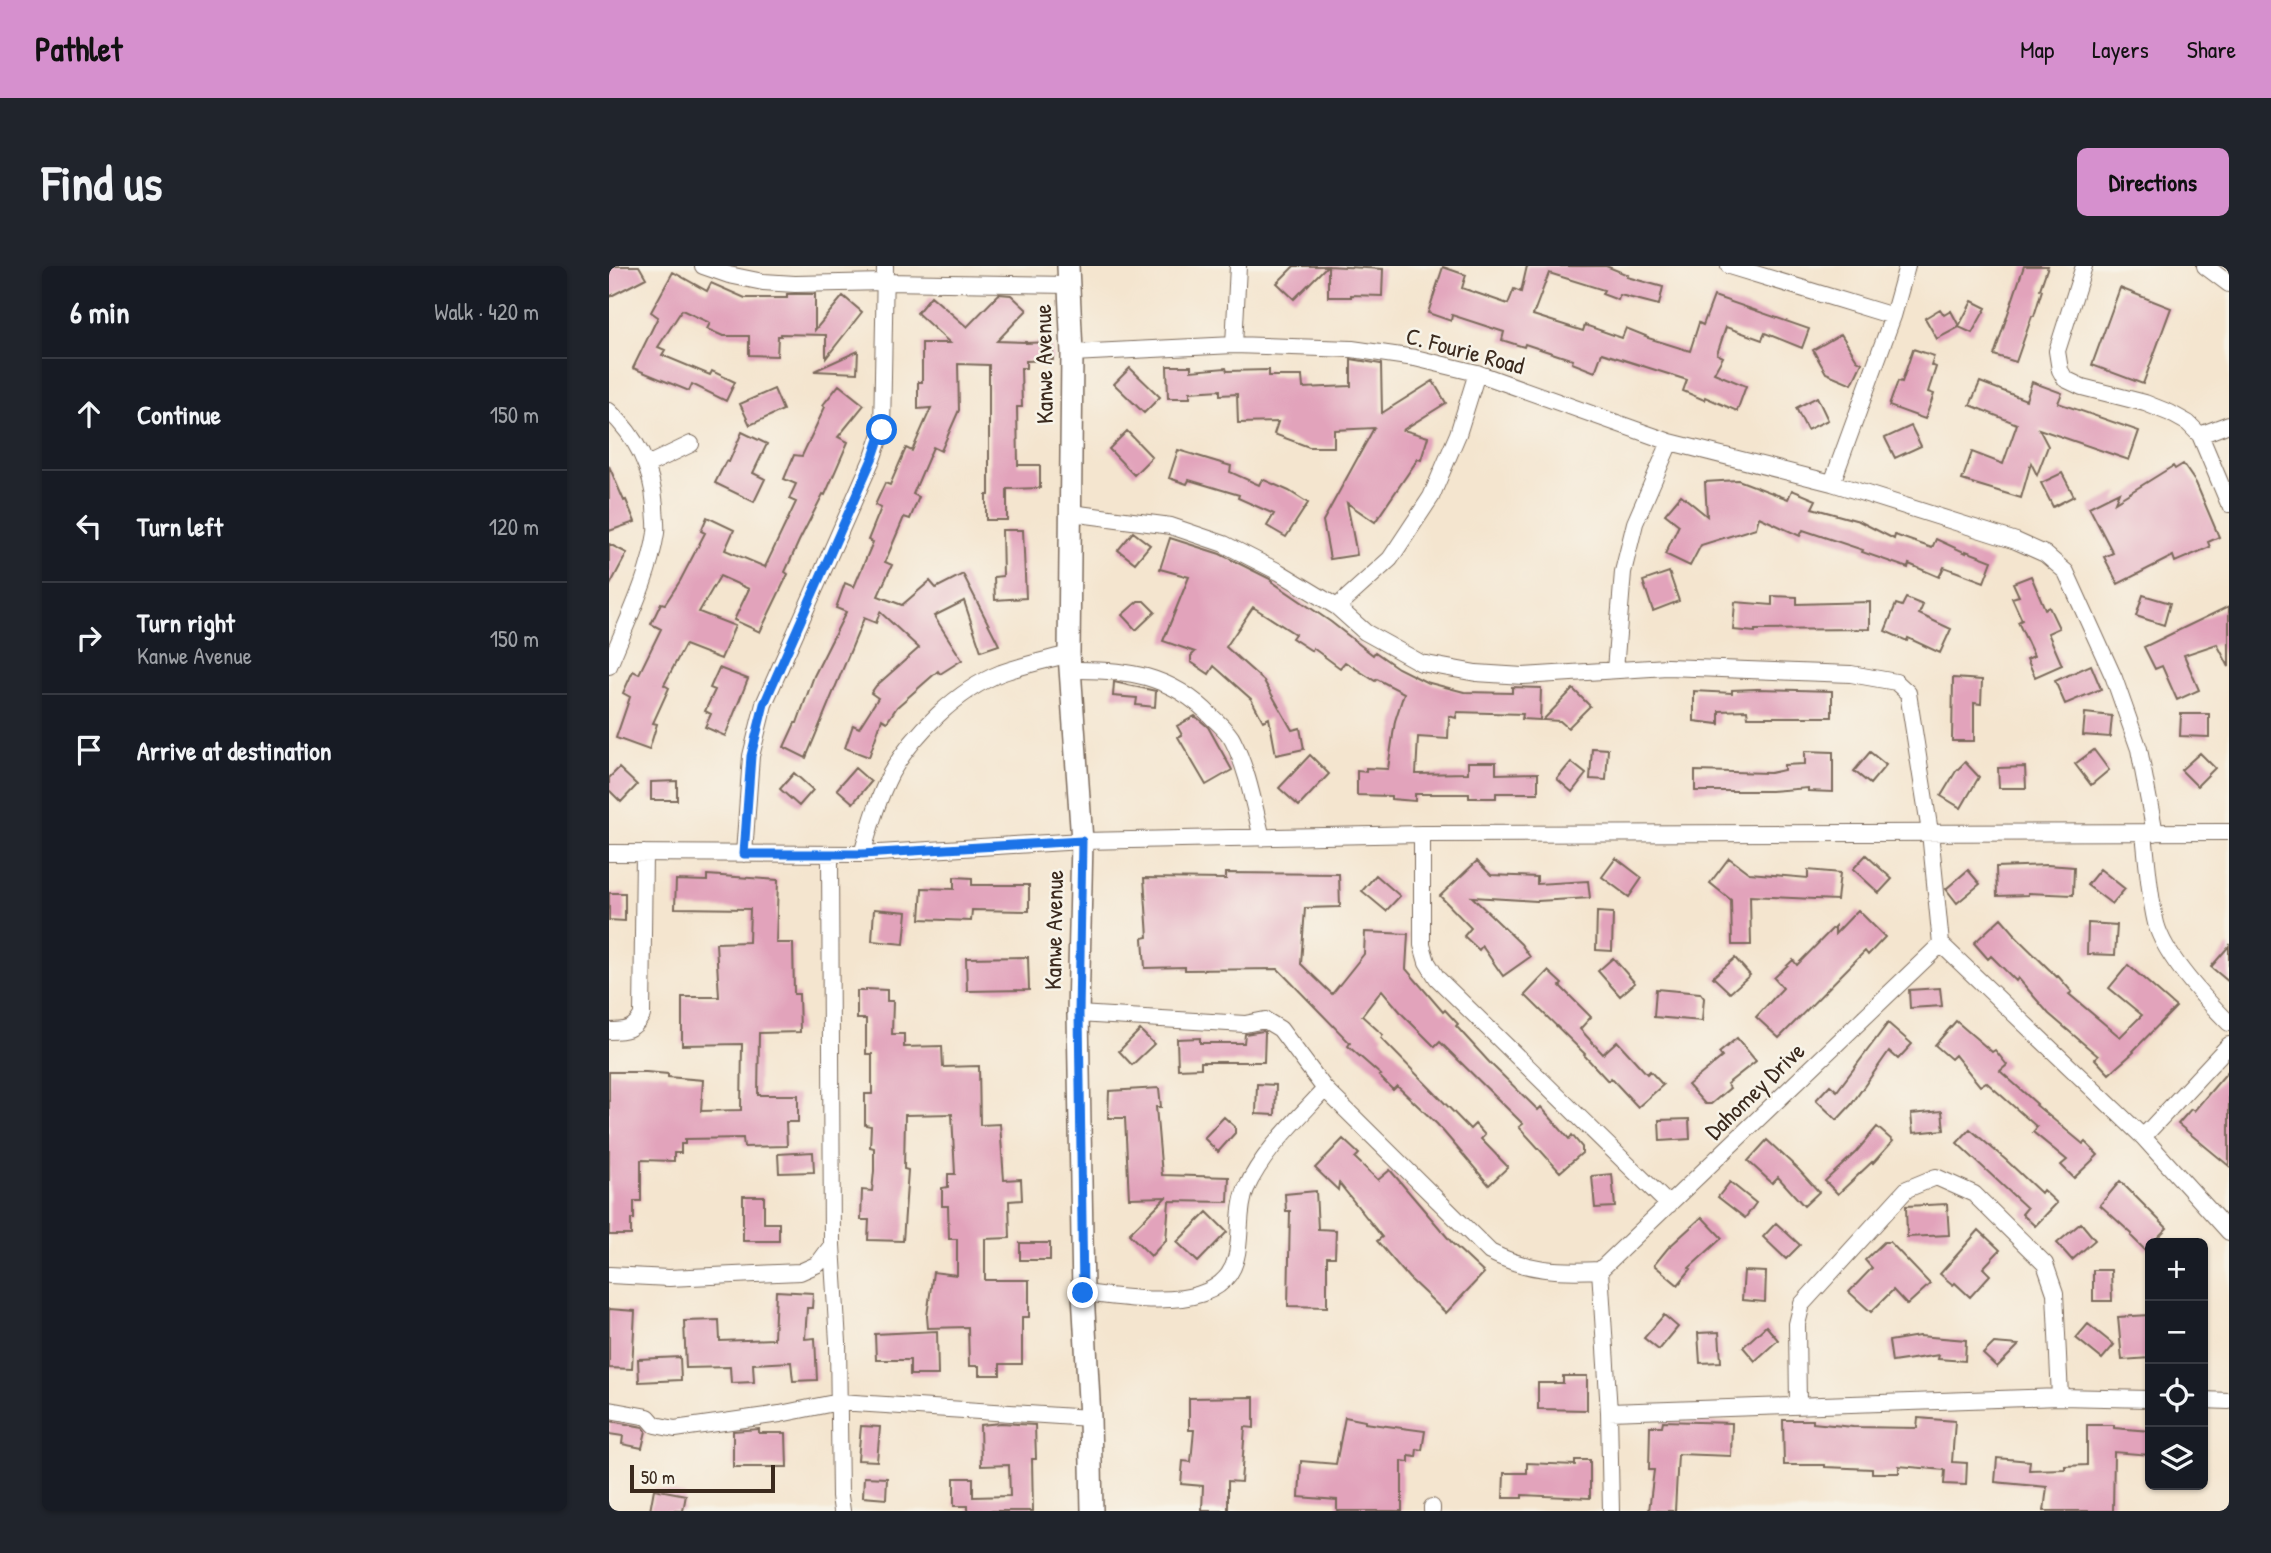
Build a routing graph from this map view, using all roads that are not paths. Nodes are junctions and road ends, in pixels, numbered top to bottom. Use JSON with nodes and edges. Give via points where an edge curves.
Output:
{"nodes":[{"id":1,"x":703,"y":266,"type":"edge"},
{"id":2,"x":1238,"y":266,"type":"edge"},
{"id":3,"x":1729,"y":266,"type":"edge"},
{"id":4,"x":1907,"y":266,"type":"edge"},
{"id":5,"x":2084,"y":266,"type":"edge"},
{"id":6,"x":2205,"y":266,"type":"edge"},
{"id":7,"x":885,"y":274,"type":"edge"},
{"id":8,"x":1068,"y":275,"type":"edge"},
{"id":9,"x":2229,"y":284,"type":"edge"},
{"id":10,"x":1893,"y":316,"type":"junction"},
{"id":11,"x":1234,"y":345,"type":"junction"},
{"id":12,"x":1072,"y":353,"type":"junction"},
{"id":13,"x":1477,"y":373,"type":"junction"},
{"id":14,"x":609,"y":411,"type":"edge"},
{"id":15,"x":2229,"y":424,"type":"edge"},
{"id":16,"x":2200,"y":435,"type":"junction"},
{"id":17,"x":1670,"y":442,"type":"junction"},
{"id":18,"x":691,"y":444,"type":"dead end"},
{"id":19,"x":647,"y":465,"type":"junction"},
{"id":20,"x":1832,"y":483,"type":"junction"},
{"id":21,"x":2229,"y":504,"type":"edge"},
{"id":22,"x":1070,"y":513,"type":"junction"},
{"id":23,"x":1337,"y":607,"type":"junction"},
{"id":24,"x":1069,"y":662,"type":"junction"},
{"id":25,"x":609,"y":666,"type":"edge"},
{"id":26,"x":1615,"y":670,"type":"junction"},
{"id":27,"x":1930,"y":832,"type":"junction"},
{"id":28,"x":2229,"y":832,"type":"edge"},
{"id":29,"x":2149,"y":833,"type":"junction"},
{"id":30,"x":1422,"y":834,"type":"junction"},
{"id":31,"x":1262,"y":838,"type":"junction"},
{"id":32,"x":1082,"y":841,"type":"junction"},
{"id":33,"x":609,"y":853,"type":"edge"},
{"id":34,"x":644,"y":853,"type":"junction"},
{"id":35,"x":744,"y":854,"type":"junction"},
{"id":36,"x":862,"y":854,"type":"junction"},
{"id":37,"x":830,"y":855,"type":"junction"},
{"id":38,"x":1941,"y":944,"type":"junction"},
{"id":39,"x":1079,"y":1014,"type":"junction"},
{"id":40,"x":2229,"y":1023,"type":"edge"},
{"id":41,"x":609,"y":1031,"type":"edge"},
{"id":42,"x":2229,"y":1045,"type":"edge"},
{"id":43,"x":1325,"y":1089,"type":"junction"},
{"id":44,"x":2143,"y":1137,"type":"junction"},
{"id":45,"x":1669,"y":1205,"type":"junction"},
{"id":46,"x":2229,"y":1232,"type":"edge"},
{"id":47,"x":832,"y":1245,"type":"junction"},
{"id":48,"x":1600,"y":1270,"type":"junction"},
{"id":49,"x":609,"y":1275,"type":"edge"},
{"id":50,"x":1083,"y":1293,"type":"junction"},
{"id":51,"x":2060,"y":1397,"type":"junction"},
{"id":52,"x":2145,"y":1399,"type":"edge"},
{"id":53,"x":2208,"y":1400,"type":"edge"},
{"id":54,"x":2229,"y":1401,"type":"edge"},
{"id":55,"x":839,"y":1402,"type":"junction"},
{"id":56,"x":1798,"y":1406,"type":"junction"},
{"id":57,"x":609,"y":1410,"type":"edge"},
{"id":58,"x":1609,"y":1412,"type":"junction"},
{"id":59,"x":1090,"y":1418,"type":"junction"},
{"id":60,"x":842,"y":1511,"type":"edge"},
{"id":61,"x":1092,"y":1511,"type":"edge"},
{"id":62,"x":1611,"y":1511,"type":"edge"}],
"edges":[{"from":1,"to":7,"type":"street","via":[[763,282],[795,284]]},
{"from":2,"to":11,"type":"street"},
{"from":3,"to":10,"type":"street"},
{"from":4,"to":10,"type":"street"},
{"from":5,"to":16,"type":"street","via":[[2057,351],[2065,379],[2145,402],[2188,423]]},
{"from":6,"to":9,"type":"street"},
{"from":7,"to":8,"type":"street"},
{"from":7,"to":35,"type":"street","via":[[882,430],[764,704],[751,756]]},
{"from":8,"to":12,"type":"main road","name":"Kanwe Avenue"},
{"from":10,"to":20,"type":"street"},
{"from":11,"to":12,"type":"street","name":"C. Fourie Road"},
{"from":11,"to":13,"type":"street","name":"C. Fourie Road","via":[[1352,349]]},
{"from":12,"to":22,"type":"main road","name":"Kanwe Avenue"},
{"from":13,"to":17,"type":"street","name":"C. Fourie Road"},
{"from":13,"to":23,"type":"street","via":[[1431,497],[1390,559]]},
{"from":14,"to":19,"type":"street","via":[[639,445]]},
{"from":15,"to":16,"type":"street"},
{"from":16,"to":21,"type":"street"},
{"from":17,"to":20,"type":"street","name":"C. Fourie Road"},
{"from":17,"to":26,"type":"street","via":[[1635,523],[1623,572]]},
{"from":18,"to":19,"type":"street"},
{"from":19,"to":25,"type":"street","via":[[656,531],[645,575]]},
{"from":20,"to":29,"type":"street","name":"C. Fourie Road","via":[[2015,541],[2045,554],[2066,572],[2114,678],[2139,749]]},
{"from":22,"to":23,"type":"street","via":[[1171,526],[1214,540]]},
{"from":22,"to":24,"type":"main road","name":"Kanwe Avenue"},
{"from":23,"to":26,"type":"street","via":[[1365,632],[1421,663],[1523,676]]},
{"from":24,"to":31,"type":"street","via":[[1144,675],[1179,690],[1204,709],[1232,737]]},
{"from":24,"to":32,"type":"main road","name":"Kanwe Avenue"},
{"from":24,"to":36,"type":"street","via":[[1000,673],[958,697],[921,731],[891,773]]},
{"from":26,"to":27,"type":"street","via":[[1667,667],[1851,674],[1896,682],[1908,693]]},
{"from":27,"to":29,"type":"street"},
{"from":27,"to":30,"type":"street"},
{"from":27,"to":38,"type":"street"},
{"from":28,"to":29,"type":"street"},
{"from":29,"to":40,"type":"street","name":"C. Fourie Road","via":[[2155,921],[2175,960]]},
{"from":30,"to":31,"type":"street"},
{"from":30,"to":45,"type":"street","via":[[1422,945],[1437,978]]},
{"from":31,"to":32,"type":"street"},
{"from":32,"to":36,"type":"street"},
{"from":32,"to":39,"type":"main road","name":"Kanwe Avenue"},
{"from":33,"to":34,"type":"street"},
{"from":34,"to":35,"type":"street"},
{"from":34,"to":41,"type":"street","via":[[642,1015],[632,1028]]},
{"from":35,"to":37,"type":"street"},
{"from":36,"to":37,"type":"street"},
{"from":37,"to":47,"type":"street"},
{"from":38,"to":44,"type":"street"},
{"from":38,"to":45,"type":"street","name":"Dahomey Drive"},
{"from":39,"to":43,"type":"street","via":[[1245,1024],[1265,1020],[1280,1029]]},
{"from":39,"to":50,"type":"main road","name":"Kanwe Avenue"},
{"from":42,"to":44,"type":"street"},
{"from":43,"to":48,"type":"street","via":[[1490,1252],[1512,1264],[1558,1272]]},
{"from":43,"to":50,"type":"street","via":[[1254,1172],[1244,1193],[1237,1257],[1225,1280],[1190,1297],[1153,1300]]},
{"from":44,"to":46,"type":"street"},
{"from":45,"to":48,"type":"street","name":"Dahomey Drive"},
{"from":47,"to":49,"type":"street","via":[[817,1264],[800,1272],[669,1278]]},
{"from":47,"to":55,"type":"street"},
{"from":48,"to":58,"type":"street"},
{"from":50,"to":59,"type":"main road","name":"Kanwe Avenue"},
{"from":51,"to":52,"type":"street"},
{"from":51,"to":56,"type":"street"},
{"from":51,"to":56,"type":"street","via":[[2055,1293],[2045,1264],[1974,1194],[1936,1177],[1907,1189],[1802,1304],[1797,1324]]},
{"from":53,"to":54,"type":"street"},
{"from":55,"to":57,"type":"street","via":[[686,1429]]},
{"from":55,"to":59,"type":"street"},
{"from":55,"to":60,"type":"street"},
{"from":56,"to":58,"type":"street"},
{"from":58,"to":62,"type":"street"},
{"from":59,"to":61,"type":"main road","name":"Kanwe Avenue"}]}
